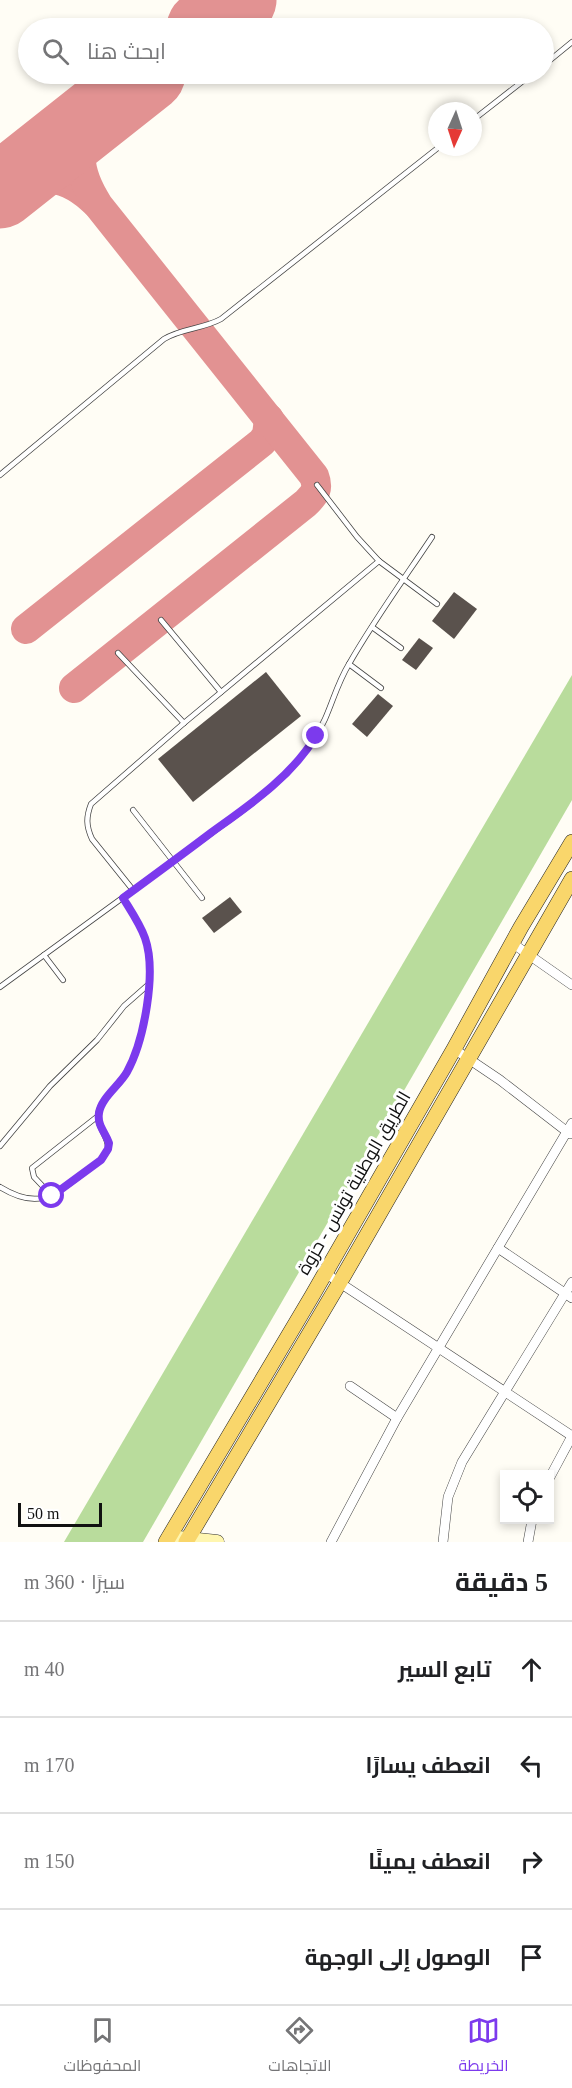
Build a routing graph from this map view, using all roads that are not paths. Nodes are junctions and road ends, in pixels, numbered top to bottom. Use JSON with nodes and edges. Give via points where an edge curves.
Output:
{"nodes":[{"id":1,"x":572,"y":42,"type":"edge"},
{"id":2,"x":554,"y":56,"type":"edge"},
{"id":3,"x":519,"y":84,"type":"edge"},
{"id":4,"x":482,"y":113,"type":"edge"},
{"id":5,"x":428,"y":156,"type":"edge"},
{"id":6,"x":0,"y":475,"type":"edge"},
{"id":7,"x":317,"y":485,"type":"dead end"},
{"id":8,"x":432,"y":537,"type":"dead end"},
{"id":9,"x":379,"y":561,"type":"junction"},
{"id":10,"x":403,"y":580,"type":"junction"},
{"id":11,"x":437,"y":604,"type":"dead end"},
{"id":12,"x":161,"y":620,"type":"dead end"},
{"id":13,"x":372,"y":627,"type":"junction"},
{"id":14,"x":401,"y":648,"type":"dead end"},
{"id":15,"x":118,"y":653,"type":"dead end"},
{"id":16,"x":349,"y":664,"type":"junction"},
{"id":17,"x":381,"y":688,"type":"dead end"},
{"id":18,"x":221,"y":692,"type":"junction"},
{"id":19,"x":184,"y":723,"type":"junction"},
{"id":20,"x":134,"y":810,"type":"dead end"},
{"id":21,"x":572,"y":842,"type":"edge"},
{"id":22,"x":173,"y":861,"type":"junction"},
{"id":23,"x":572,"y":879,"type":"edge"},
{"id":24,"x":134,"y":890,"type":"junction"},
{"id":25,"x":123,"y":898,"type":"junction"},
{"id":26,"x":202,"y":898,"type":"dead end"},
{"id":27,"x":512,"y":943,"type":"junction"},
{"id":28,"x":529,"y":954,"type":"junction"},
{"id":29,"x":44,"y":955,"type":"junction"},
{"id":30,"x":63,"y":980,"type":"dead end"},
{"id":31,"x":149,"y":984,"type":"junction"},
{"id":32,"x":572,"y":986,"type":"edge"},
{"id":33,"x":0,"y":987,"type":"edge"},
{"id":34,"x":454,"y":1049,"type":"junction"},
{"id":35,"x":467,"y":1058,"type":"junction"},
{"id":36,"x":98,"y":1116,"type":"junction"},
{"id":37,"x":570,"y":1130,"type":"edge"},
{"id":38,"x":0,"y":1146,"type":"edge"},
{"id":39,"x":0,"y":1187,"type":"edge"},
{"id":40,"x":52,"y":1196,"type":"junction"},
{"id":41,"x":498,"y":1248,"type":"junction"},
{"id":42,"x":325,"y":1273,"type":"junction"},
{"id":43,"x":340,"y":1282,"type":"junction"},
{"id":44,"x":572,"y":1282,"type":"edge"},
{"id":45,"x":569,"y":1296,"type":"edge"},
{"id":46,"x":439,"y":1347,"type":"junction"},
{"id":47,"x":350,"y":1386,"type":"dead end"},
{"id":48,"x":507,"y":1392,"type":"junction"},
{"id":49,"x":397,"y":1418,"type":"junction"},
{"id":50,"x":572,"y":1436,"type":"edge"},
{"id":51,"x":553,"y":1470,"type":"edge"},
{"id":52,"x":531,"y":1524,"type":"edge"},
{"id":53,"x":168,"y":1539,"type":"edge"},
{"id":54,"x":187,"y":1540,"type":"edge"},
{"id":55,"x":217,"y":1542,"type":"edge"},
{"id":56,"x":331,"y":1542,"type":"edge"},
{"id":57,"x":443,"y":1542,"type":"edge"},
{"id":58,"x":528,"y":1542,"type":"edge"}],
"edges":[{"from":1,"to":2,"type":"lane"},
{"from":3,"to":4,"type":"lane"},
{"from":5,"to":6,"type":"lane","via":[[221,319],[164,339]]},
{"from":7,"to":9,"type":"lane"},
{"from":8,"to":10,"type":"lane"},
{"from":9,"to":10,"type":"lane"},
{"from":9,"to":18,"type":"lane"},
{"from":10,"to":11,"type":"lane"},
{"from":10,"to":13,"type":"lane"},
{"from":12,"to":18,"type":"lane"},
{"from":13,"to":14,"type":"lane"},
{"from":13,"to":16,"type":"lane"},
{"from":15,"to":19,"type":"lane"},
{"from":16,"to":17,"type":"lane"},
{"from":16,"to":22,"type":"lane","via":[[316,736],[294,766],[263,795]]},
{"from":18,"to":19,"type":"lane"},
{"from":19,"to":24,"type":"lane","via":[[97,798],[88,813],[92,839]]},
{"from":20,"to":22,"type":"lane"},
{"from":21,"to":27,"type":"main road","name":"الطريق الوطنية تونس - حزوة"},
{"from":22,"to":24,"type":"lane"},
{"from":22,"to":26,"type":"lane"},
{"from":23,"to":28,"type":"main road","name":"الطريق الوطنية تونس - حزوة"},
{"from":24,"to":25,"type":"lane"},
{"from":25,"to":29,"type":"lane"},
{"from":25,"to":31,"type":"lane","via":[[146,939]]},
{"from":27,"to":28,"type":"street"},
{"from":27,"to":34,"type":"main road","name":"الطريق الوطنية تونس - حزوة"},
{"from":28,"to":32,"type":"street"},
{"from":28,"to":35,"type":"main road","name":"الطريق الوطنية تونس - حزوة"},
{"from":29,"to":30,"type":"lane"},
{"from":29,"to":33,"type":"lane"},
{"from":31,"to":36,"type":"lane","via":[[134,1059]]},
{"from":31,"to":38,"type":"lane","via":[[50,1086]]},
{"from":34,"to":35,"type":"street"},
{"from":34,"to":42,"type":"main road","name":"الطريق الوطنية تونس - حزوة"},
{"from":35,"to":37,"type":"street"},
{"from":35,"to":43,"type":"main road","name":"الطريق الوطنية تونس - حزوة"},
{"from":36,"to":40,"type":"lane","via":[[109,1143],[105,1155]]},
{"from":36,"to":40,"type":"lane","via":[[32,1168],[34,1178]]},
{"from":37,"to":41,"type":"street"},
{"from":39,"to":40,"type":"lane","via":[[25,1199]]},
{"from":41,"to":45,"type":"street"},
{"from":41,"to":46,"type":"street"},
{"from":42,"to":43,"type":"street"},
{"from":42,"to":53,"type":"main road","name":"الطريق الوطنية تونس - حزوة"},
{"from":43,"to":46,"type":"street"},
{"from":43,"to":54,"type":"main road","name":"الطريق الوطنية تونس - حزوة"},
{"from":44,"to":45,"type":"street"},
{"from":45,"to":48,"type":"street"},
{"from":46,"to":48,"type":"street"},
{"from":46,"to":49,"type":"street"},
{"from":47,"to":49,"type":"street"},
{"from":48,"to":50,"type":"street"},
{"from":48,"to":57,"type":"street","via":[[474,1440],[453,1483]]},
{"from":49,"to":56,"type":"street"},
{"from":50,"to":51,"type":"street"},
{"from":52,"to":58,"type":"street"},
{"from":53,"to":54,"type":"street"},
{"from":54,"to":55,"type":"street"}]}
